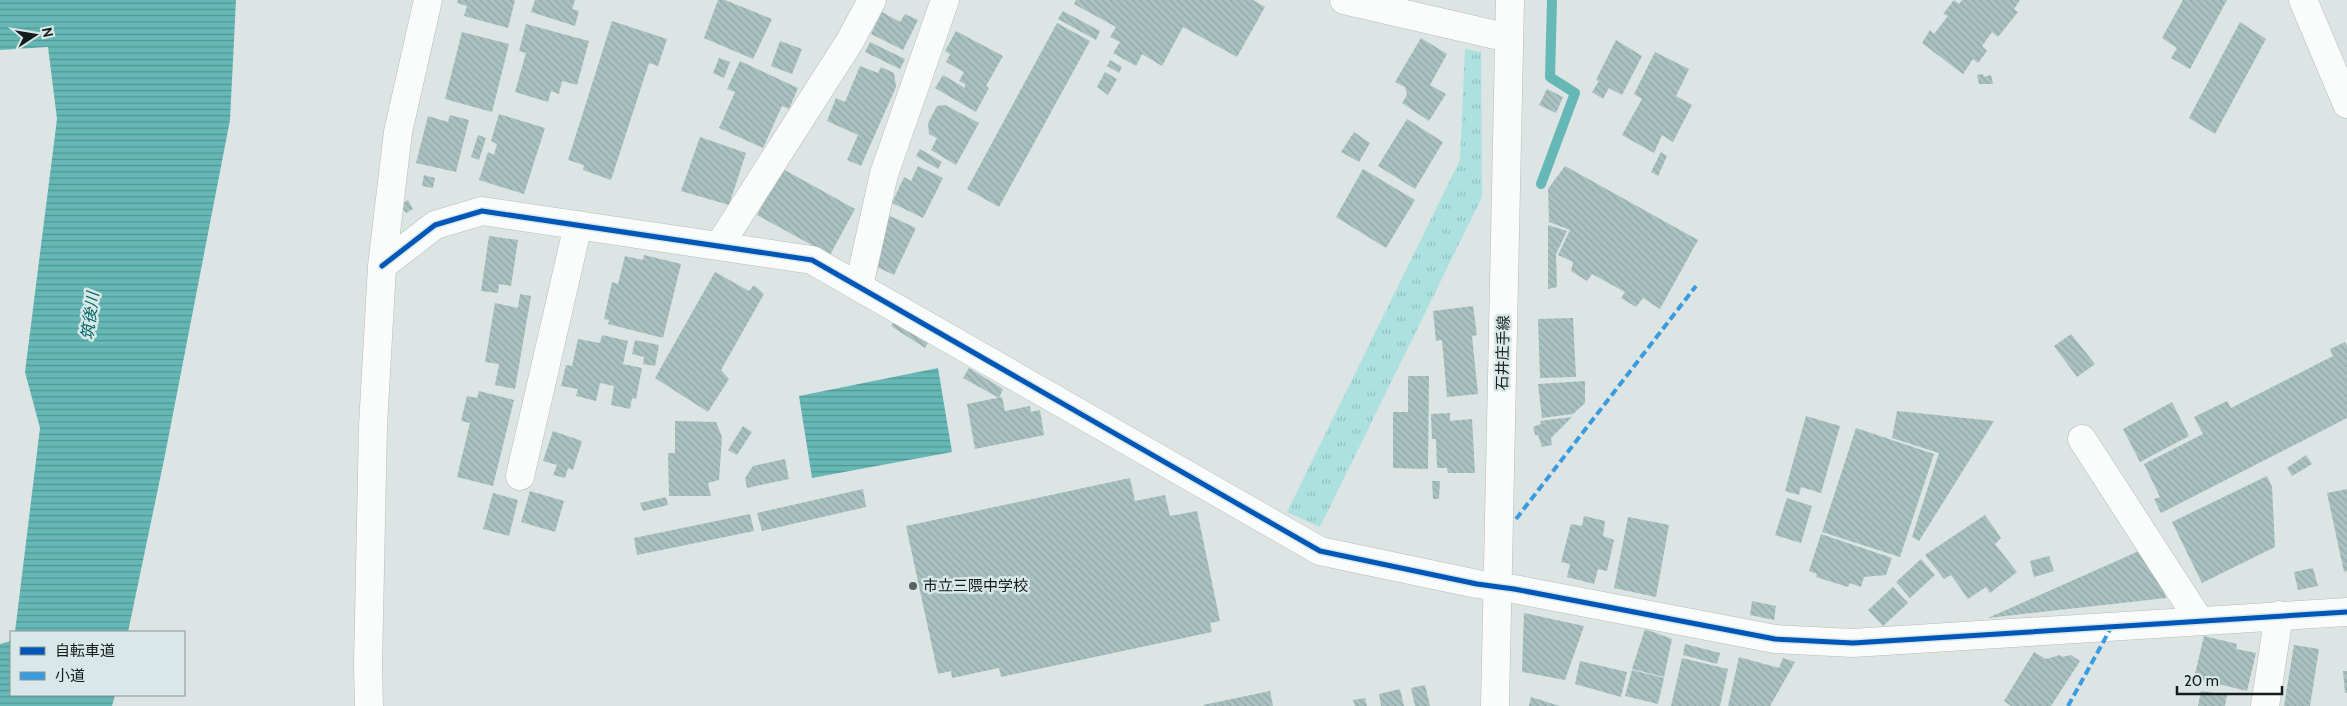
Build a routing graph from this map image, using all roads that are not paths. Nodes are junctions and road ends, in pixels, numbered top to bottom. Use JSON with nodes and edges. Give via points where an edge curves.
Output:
{"nodes":[{"id":1,"x":428,"y":0,"type":"edge"},
{"id":2,"x":872,"y":0,"type":"edge"},
{"id":3,"x":945,"y":0,"type":"edge"},
{"id":4,"x":1344,"y":0,"type":"edge"},
{"id":5,"x":1510,"y":0,"type":"edge"},
{"id":6,"x":2302,"y":0,"type":"edge"},
{"id":7,"x":1509,"y":38,"type":"junction"},
{"id":8,"x":2347,"y":104,"type":"edge"},
{"id":9,"x":578,"y":225,"type":"junction"},
{"id":10,"x":719,"y":246,"type":"junction"},
{"id":11,"x":382,"y":266,"type":"junction"},
{"id":12,"x":859,"y":286,"type":"junction"},
{"id":13,"x":2082,"y":439,"type":"dead end"},
{"id":14,"x":520,"y":476,"type":"dead end"},
{"id":15,"x":1498,"y":587,"type":"junction"},
{"id":16,"x":2347,"y":612,"type":"edge"},
{"id":17,"x":2279,"y":615,"type":"junction"},
{"id":18,"x":2199,"y":620,"type":"junction"},
{"id":19,"x":369,"y":706,"type":"edge"},
{"id":20,"x":1495,"y":706,"type":"edge"},
{"id":21,"x":2265,"y":706,"type":"edge"}],
"edges":[{"from":1,"to":11,"type":"street","via":[[398,132]]},
{"from":2,"to":10,"type":"street","via":[[850,41]]},
{"from":3,"to":12,"type":"street","via":[[884,174]]},
{"from":4,"to":7,"type":"street"},
{"from":5,"to":7,"type":"street","name":"石井庄手線"},
{"from":6,"to":8,"type":"street"},
{"from":7,"to":15,"type":"street","name":"石井庄手線"},
{"from":9,"to":10,"type":"street"},
{"from":9,"to":11,"type":"street","via":[[482,211],[435,225]]},
{"from":9,"to":14,"type":"street"},
{"from":10,"to":12,"type":"street","via":[[812,260]]},
{"from":11,"to":19,"type":"street","via":[[373,426]]},
{"from":12,"to":15,"type":"street","via":[[1320,550]]},
{"from":13,"to":18,"type":"street"},
{"from":15,"to":18,"type":"street","via":[[1775,639],[1853,643]]},
{"from":15,"to":20,"type":"street","name":"石井庄手線"},
{"from":16,"to":17,"type":"street"},
{"from":17,"to":18,"type":"street"},
{"from":17,"to":21,"type":"street"}]}
